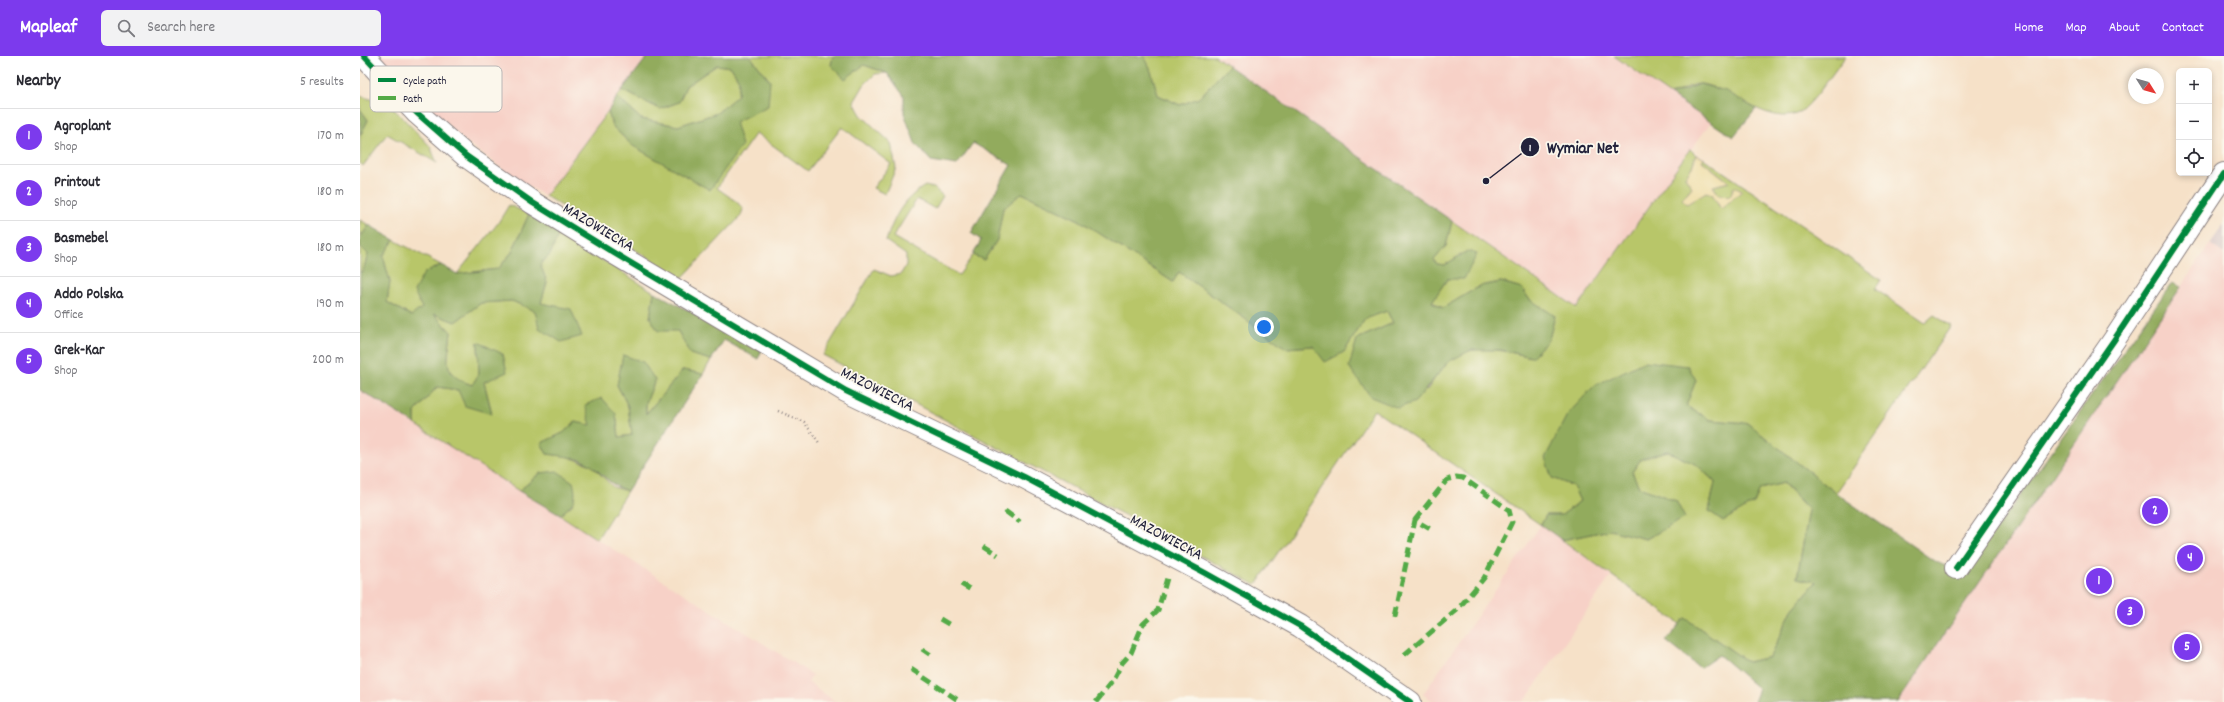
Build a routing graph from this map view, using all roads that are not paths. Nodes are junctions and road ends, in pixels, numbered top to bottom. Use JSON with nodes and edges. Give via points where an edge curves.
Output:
{"nodes":[{"id":1,"x":364,"y":56,"type":"edge"},
{"id":2,"x":373,"y":66,"type":"edge"},
{"id":3,"x":416,"y":112,"type":"edge"},
{"id":4,"x":2224,"y":174,"type":"edge"},
{"id":5,"x":1956,"y":568,"type":"dead end"},
{"id":6,"x":1410,"y":702,"type":"edge"}],
"edges":[{"from":1,"to":2,"type":"street","name":"MAZOWIECKA"},
{"from":3,"to":6,"type":"street","name":"MAZOWIECKA","via":[[456,148],[499,181],[846,391],[1024,478],[1293,622]]},
{"from":4,"to":5,"type":"street","via":[[2114,340]]}]}
